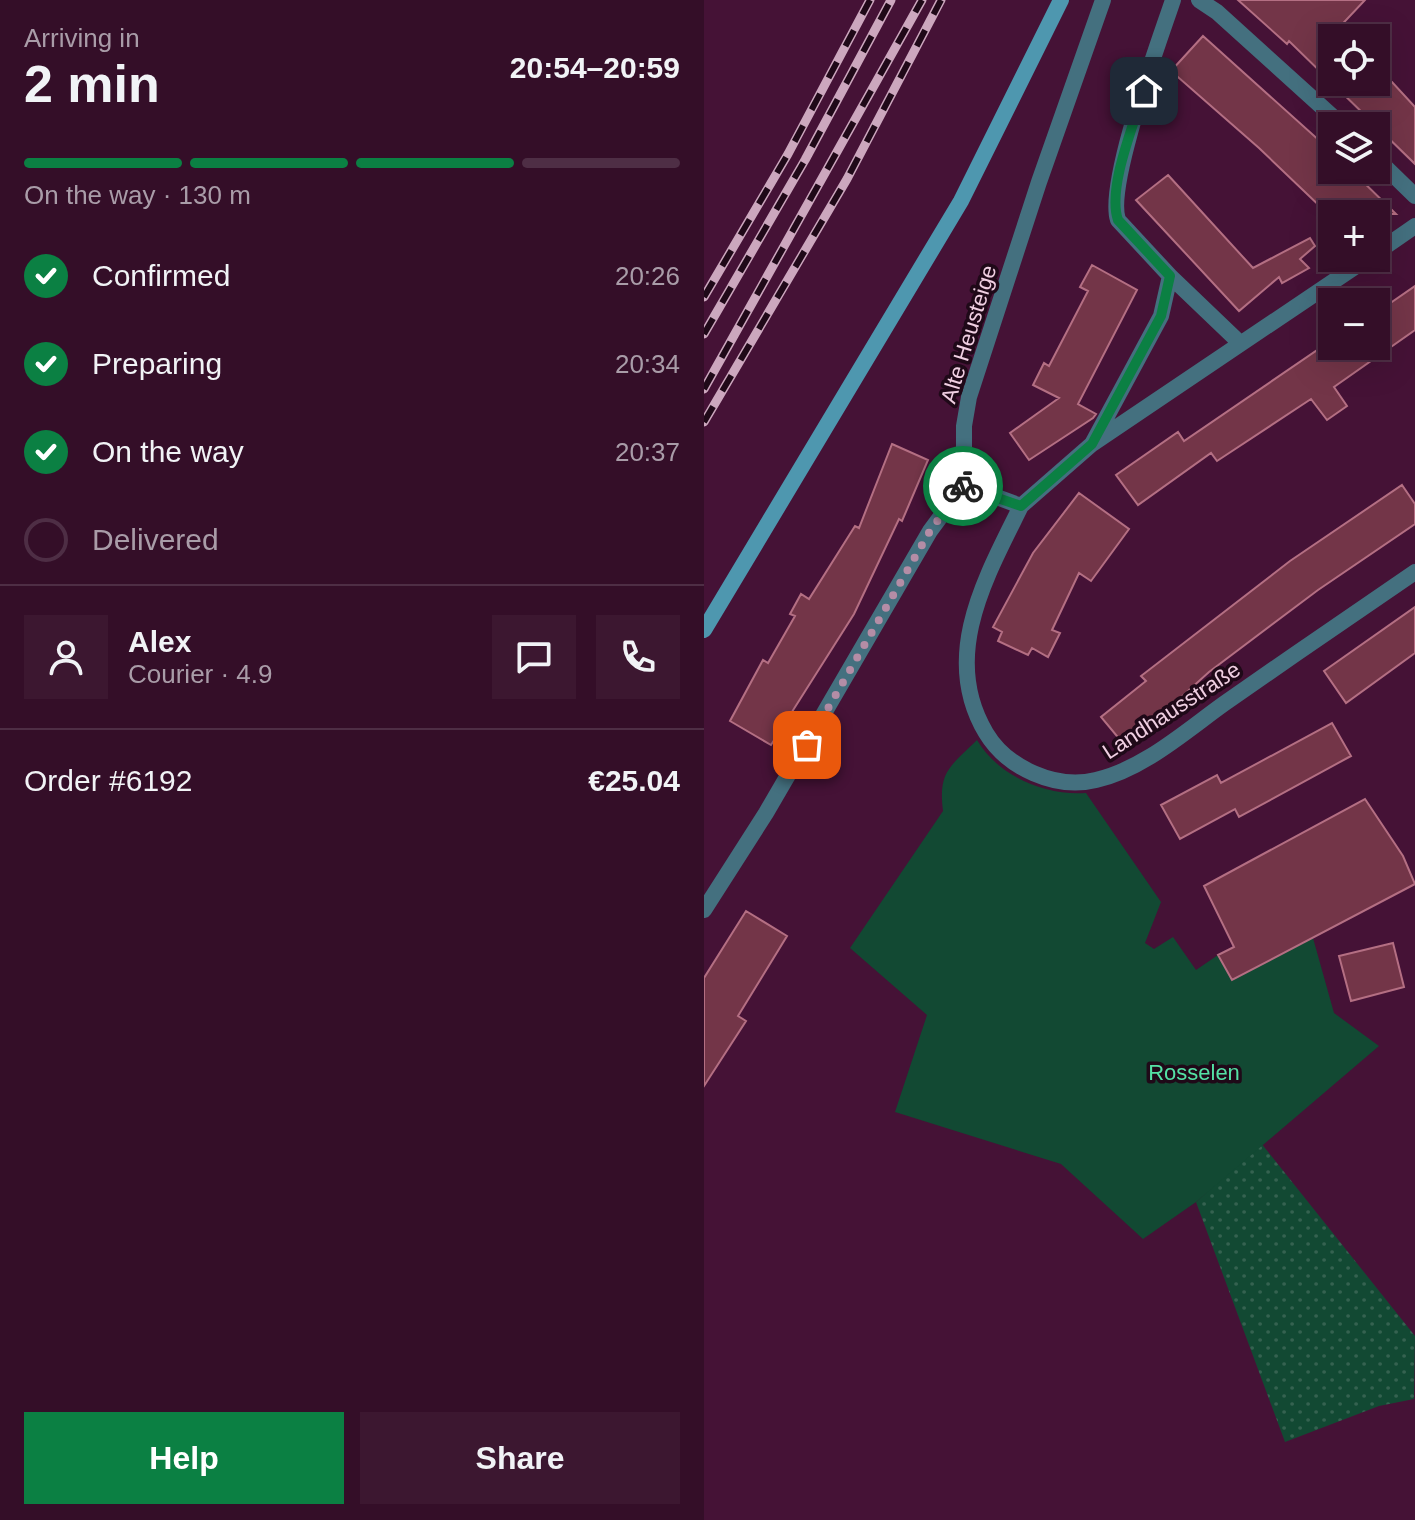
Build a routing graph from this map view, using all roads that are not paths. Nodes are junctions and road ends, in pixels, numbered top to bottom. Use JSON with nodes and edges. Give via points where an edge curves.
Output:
{"nodes":[{"id":1,"x":1061,"y":0,"type":"edge"},
{"id":2,"x":1103,"y":0,"type":"edge"},
{"id":3,"x":1173,"y":0,"type":"edge"},
{"id":4,"x":1199,"y":0,"type":"edge"},
{"id":5,"x":1328,"y":112,"type":"edge"},
{"id":6,"x":1390,"y":172,"type":"edge"},
{"id":7,"x":1415,"y":196,"type":"edge"},
{"id":8,"x":1415,"y":226,"type":"edge"},
{"id":9,"x":1390,"y":243,"type":"edge"},
{"id":10,"x":1347,"y":272,"type":"edge"},
{"id":11,"x":1170,"y":276,"type":"junction"},
{"id":12,"x":1240,"y":343,"type":"junction"},
{"id":13,"x":1092,"y":444,"type":"junction"},
{"id":14,"x":964,"y":485,"type":"junction"},
{"id":15,"x":1021,"y":506,"type":"junction"},
{"id":16,"x":1415,"y":572,"type":"edge"},
{"id":17,"x":704,"y":630,"type":"edge"},
{"id":18,"x":704,"y":910,"type":"edge"}],
"edges":[{"from":1,"to":17,"type":"main road","via":[[961,201]]},
{"from":2,"to":14,"type":"street","name":"Alte Heusteige","via":[[969,397]]},
{"from":3,"to":11,"type":"street","via":[[1114,209]]},
{"from":4,"to":5,"type":"street"},
{"from":6,"to":7,"type":"street"},
{"from":8,"to":9,"type":"street"},
{"from":10,"to":12,"type":"street","name":"Landhausstraße"},
{"from":11,"to":12,"type":"street"},
{"from":11,"to":13,"type":"street","via":[[1161,316]]},
{"from":12,"to":13,"type":"street","name":"Landhausstraße"},
{"from":13,"to":15,"type":"street","name":"Landhausstraße"},
{"from":14,"to":15,"type":"street"},
{"from":14,"to":18,"type":"street","via":[[930,531],[785,782]]},
{"from":15,"to":16,"type":"street","name":"Landhausstraße","via":[[968,635],[967,685],[979,722],[998,749],[1033,773],[1064,782],[1103,778],[1148,756]]}]}
